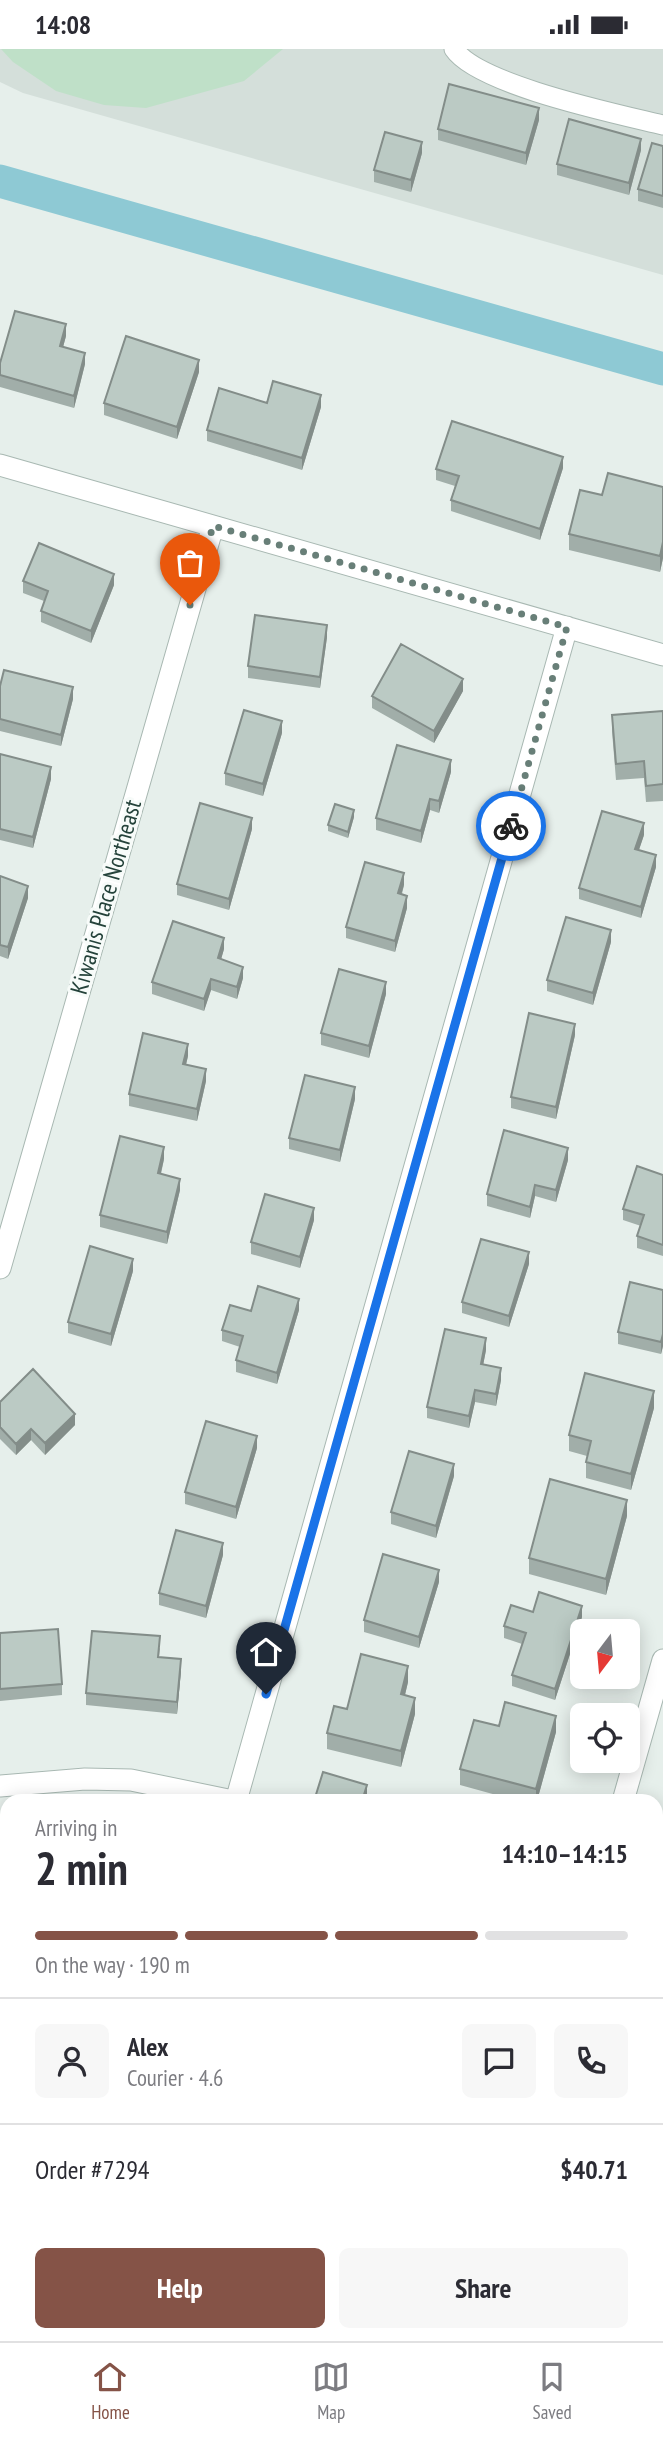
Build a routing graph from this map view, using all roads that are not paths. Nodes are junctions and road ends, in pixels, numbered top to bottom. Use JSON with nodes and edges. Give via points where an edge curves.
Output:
{"nodes":[{"id":1,"x":454,"y":49,"type":"edge"},
{"id":2,"x":663,"y":125,"type":"edge"},
{"id":3,"x":0,"y":465,"type":"edge"},
{"id":4,"x":213,"y":526,"type":"junction"},
{"id":5,"x":567,"y":627,"type":"junction"},
{"id":6,"x":663,"y":655,"type":"edge"},
{"id":7,"x":0,"y":1268,"type":"edge"},
{"id":8,"x":663,"y":1660,"type":"edge"},
{"id":9,"x":0,"y":1786,"type":"edge"},
{"id":10,"x":200,"y":1794,"type":"edge"},
{"id":11,"x":236,"y":1794,"type":"edge"},
{"id":12,"x":625,"y":1794,"type":"edge"}],
"edges":[{"from":1,"to":2,"type":"lane","via":[[460,58],[497,77],[575,104]]},
{"from":3,"to":4,"type":"street"},
{"from":4,"to":5,"type":"street"},
{"from":4,"to":7,"type":"street","name":"Kiwanis Place Northeast"},
{"from":5,"to":6,"type":"street"},
{"from":5,"to":11,"type":"street"},
{"from":8,"to":12,"type":"street"},
{"from":9,"to":10,"type":"street","via":[[131,1780]]}]}
